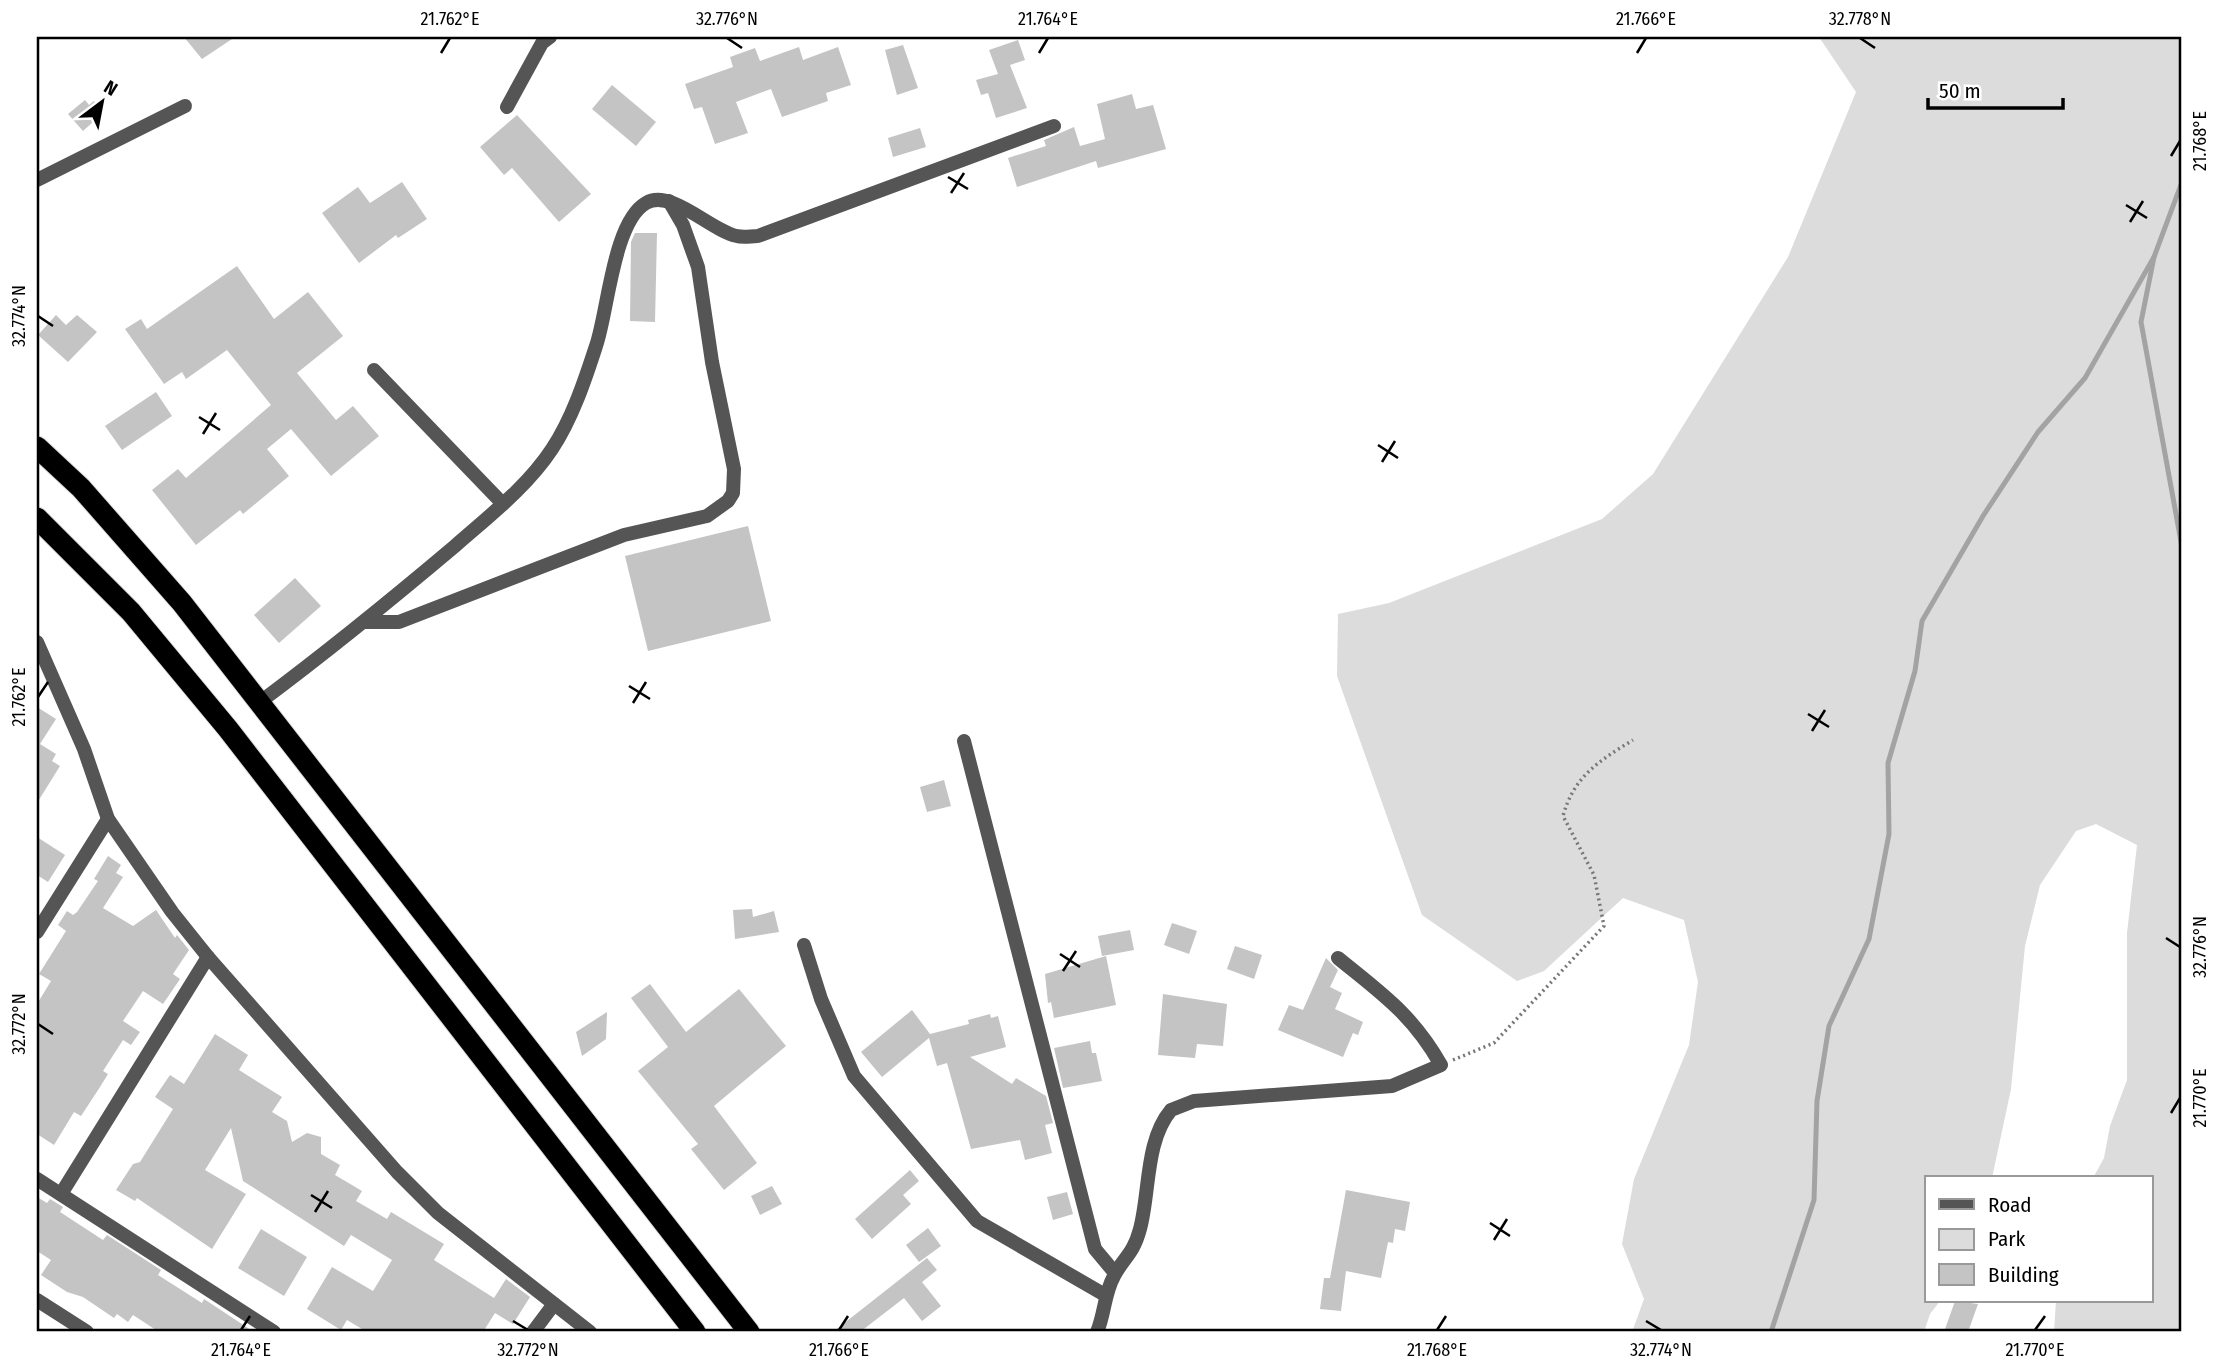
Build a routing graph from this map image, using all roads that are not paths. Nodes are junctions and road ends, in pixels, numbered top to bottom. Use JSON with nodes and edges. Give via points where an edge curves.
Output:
{"nodes":[{"id":1,"x":544,"y":39,"type":"edge"},
{"id":2,"x":185,"y":106,"type":"dead end"},
{"id":3,"x":507,"y":107,"type":"dead end"},
{"id":4,"x":1054,"y":126,"type":"dead end"},
{"id":5,"x":37,"y":180,"type":"edge"},
{"id":6,"x":668,"y":200,"type":"junction"},
{"id":7,"x":374,"y":370,"type":"dead end"},
{"id":8,"x":37,"y":447,"type":"edge"},
{"id":9,"x":503,"y":504,"type":"junction"},
{"id":10,"x":37,"y":517,"type":"edge"},
{"id":11,"x":365,"y":622,"type":"junction"},
{"id":12,"x":38,"y":648,"type":"edge"},
{"id":13,"x":260,"y":702,"type":"junction"},
{"id":14,"x":964,"y":741,"type":"dead end"},
{"id":15,"x":108,"y":819,"type":"junction"},
{"id":16,"x":37,"y":932,"type":"edge"},
{"id":17,"x":804,"y":945,"type":"dead end"},
{"id":18,"x":208,"y":957,"type":"junction"},
{"id":19,"x":1338,"y":958,"type":"dead end"},
{"id":20,"x":37,"y":1179,"type":"edge"},
{"id":21,"x":61,"y":1194,"type":"junction"},
{"id":22,"x":1115,"y":1273,"type":"junction"},
{"id":23,"x":1105,"y":1295,"type":"junction"},
{"id":24,"x":37,"y":1300,"type":"edge"},
{"id":25,"x":554,"y":1304,"type":"junction"},
{"id":26,"x":87,"y":1332,"type":"edge"},
{"id":27,"x":274,"y":1332,"type":"edge"},
{"id":28,"x":533,"y":1332,"type":"edge"},
{"id":29,"x":590,"y":1332,"type":"edge"},
{"id":30,"x":695,"y":1332,"type":"edge"},
{"id":31,"x":749,"y":1332,"type":"edge"},
{"id":32,"x":1097,"y":1332,"type":"edge"}],
"edges":[{"from":1,"to":3,"type":"street"},
{"from":2,"to":5,"type":"street"},
{"from":4,"to":6,"type":"street","via":[[758,236],[724,232]]},
{"from":6,"to":9,"type":"street","via":[[647,201],[635,212],[623,236],[597,344],[575,402],[553,448]]},
{"from":6,"to":11,"type":"street","via":[[684,225],[698,267],[734,470],[728,501],[707,516],[624,535],[400,622]]},
{"from":7,"to":9,"type":"street"},
{"from":8,"to":13,"type":"highway","via":[[81,488],[182,603]]},
{"from":9,"to":11,"type":"street"},
{"from":10,"to":30,"type":"highway","via":[[131,612],[228,729]]},
{"from":11,"to":13,"type":"street"},
{"from":12,"to":15,"type":"street","via":[[84,749]]},
{"from":13,"to":31,"type":"highway"},
{"from":14,"to":22,"type":"street","via":[[1095,1249]]},
{"from":15,"to":16,"type":"street"},
{"from":15,"to":18,"type":"street"},
{"from":17,"to":23,"type":"street","via":[[854,1076],[977,1221]]},
{"from":18,"to":21,"type":"street"},
{"from":18,"to":25,"type":"street","via":[[405,1180],[438,1213]]},
{"from":19,"to":22,"type":"street","via":[[1404,1011],[1441,1065],[1392,1086],[1194,1101],[1171,1110],[1158,1132],[1140,1231],[1132,1254]]},
{"from":20,"to":21,"type":"street"},
{"from":21,"to":27,"type":"street"},
{"from":22,"to":23,"type":"street"},
{"from":23,"to":32,"type":"street","via":[[1106,1309]]},
{"from":24,"to":26,"type":"street"},
{"from":25,"to":28,"type":"street"},
{"from":25,"to":29,"type":"street"}]}
